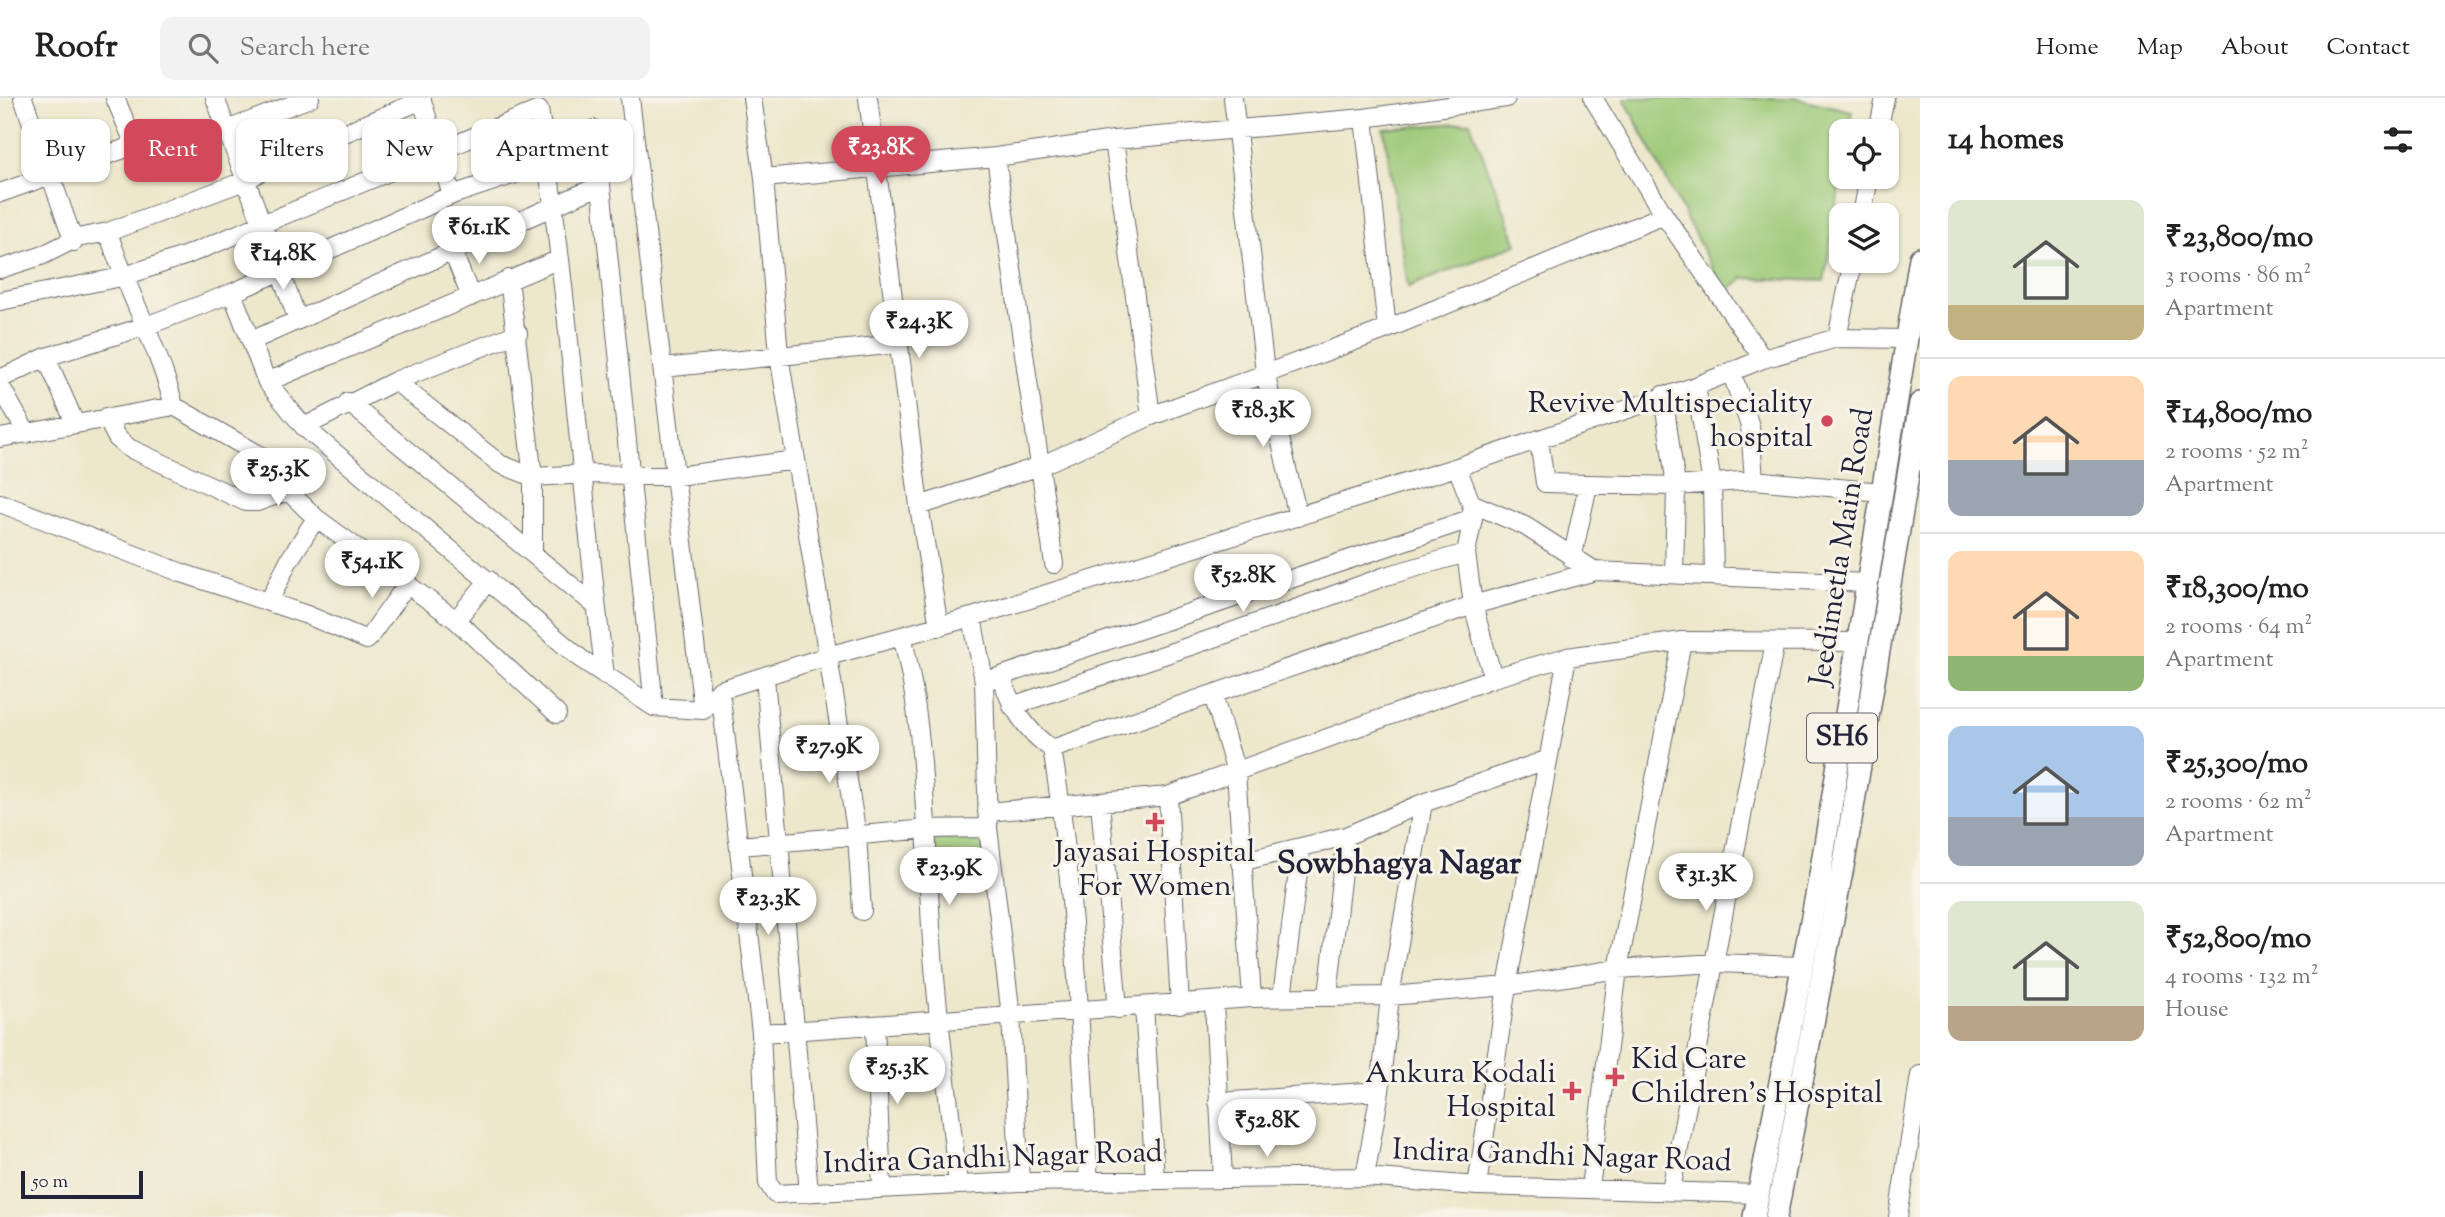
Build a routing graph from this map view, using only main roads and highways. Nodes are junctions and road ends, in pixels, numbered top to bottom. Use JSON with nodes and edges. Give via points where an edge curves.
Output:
{"nodes":[{"id":1,"x":1920,"y":258,"type":"edge"},
{"id":2,"x":1920,"y":403,"type":"edge"},
{"id":3,"x":1776,"y":1101,"type":"junction"},
{"id":4,"x":1797,"y":1109,"type":"junction"},
{"id":5,"x":1754,"y":1217,"type":"edge"},
{"id":6,"x":1776,"y":1217,"type":"edge"}],
"edges":[{"from":1,"to":3,"type":"main road","name":"Jeedimetla Main Road","number":"SH6","via":[[1858,642]]},
{"from":2,"to":4,"type":"main road","name":"Jeedimetla Main Road","number":"SH6","via":[[1845,856]]},
{"from":3,"to":4,"type":"main road"},
{"from":3,"to":5,"type":"main road","name":"Jeedimetla Main Road","number":"SH6"},
{"from":4,"to":6,"type":"main road","name":"Jeedimetla Main Road","number":"SH6"}]}
